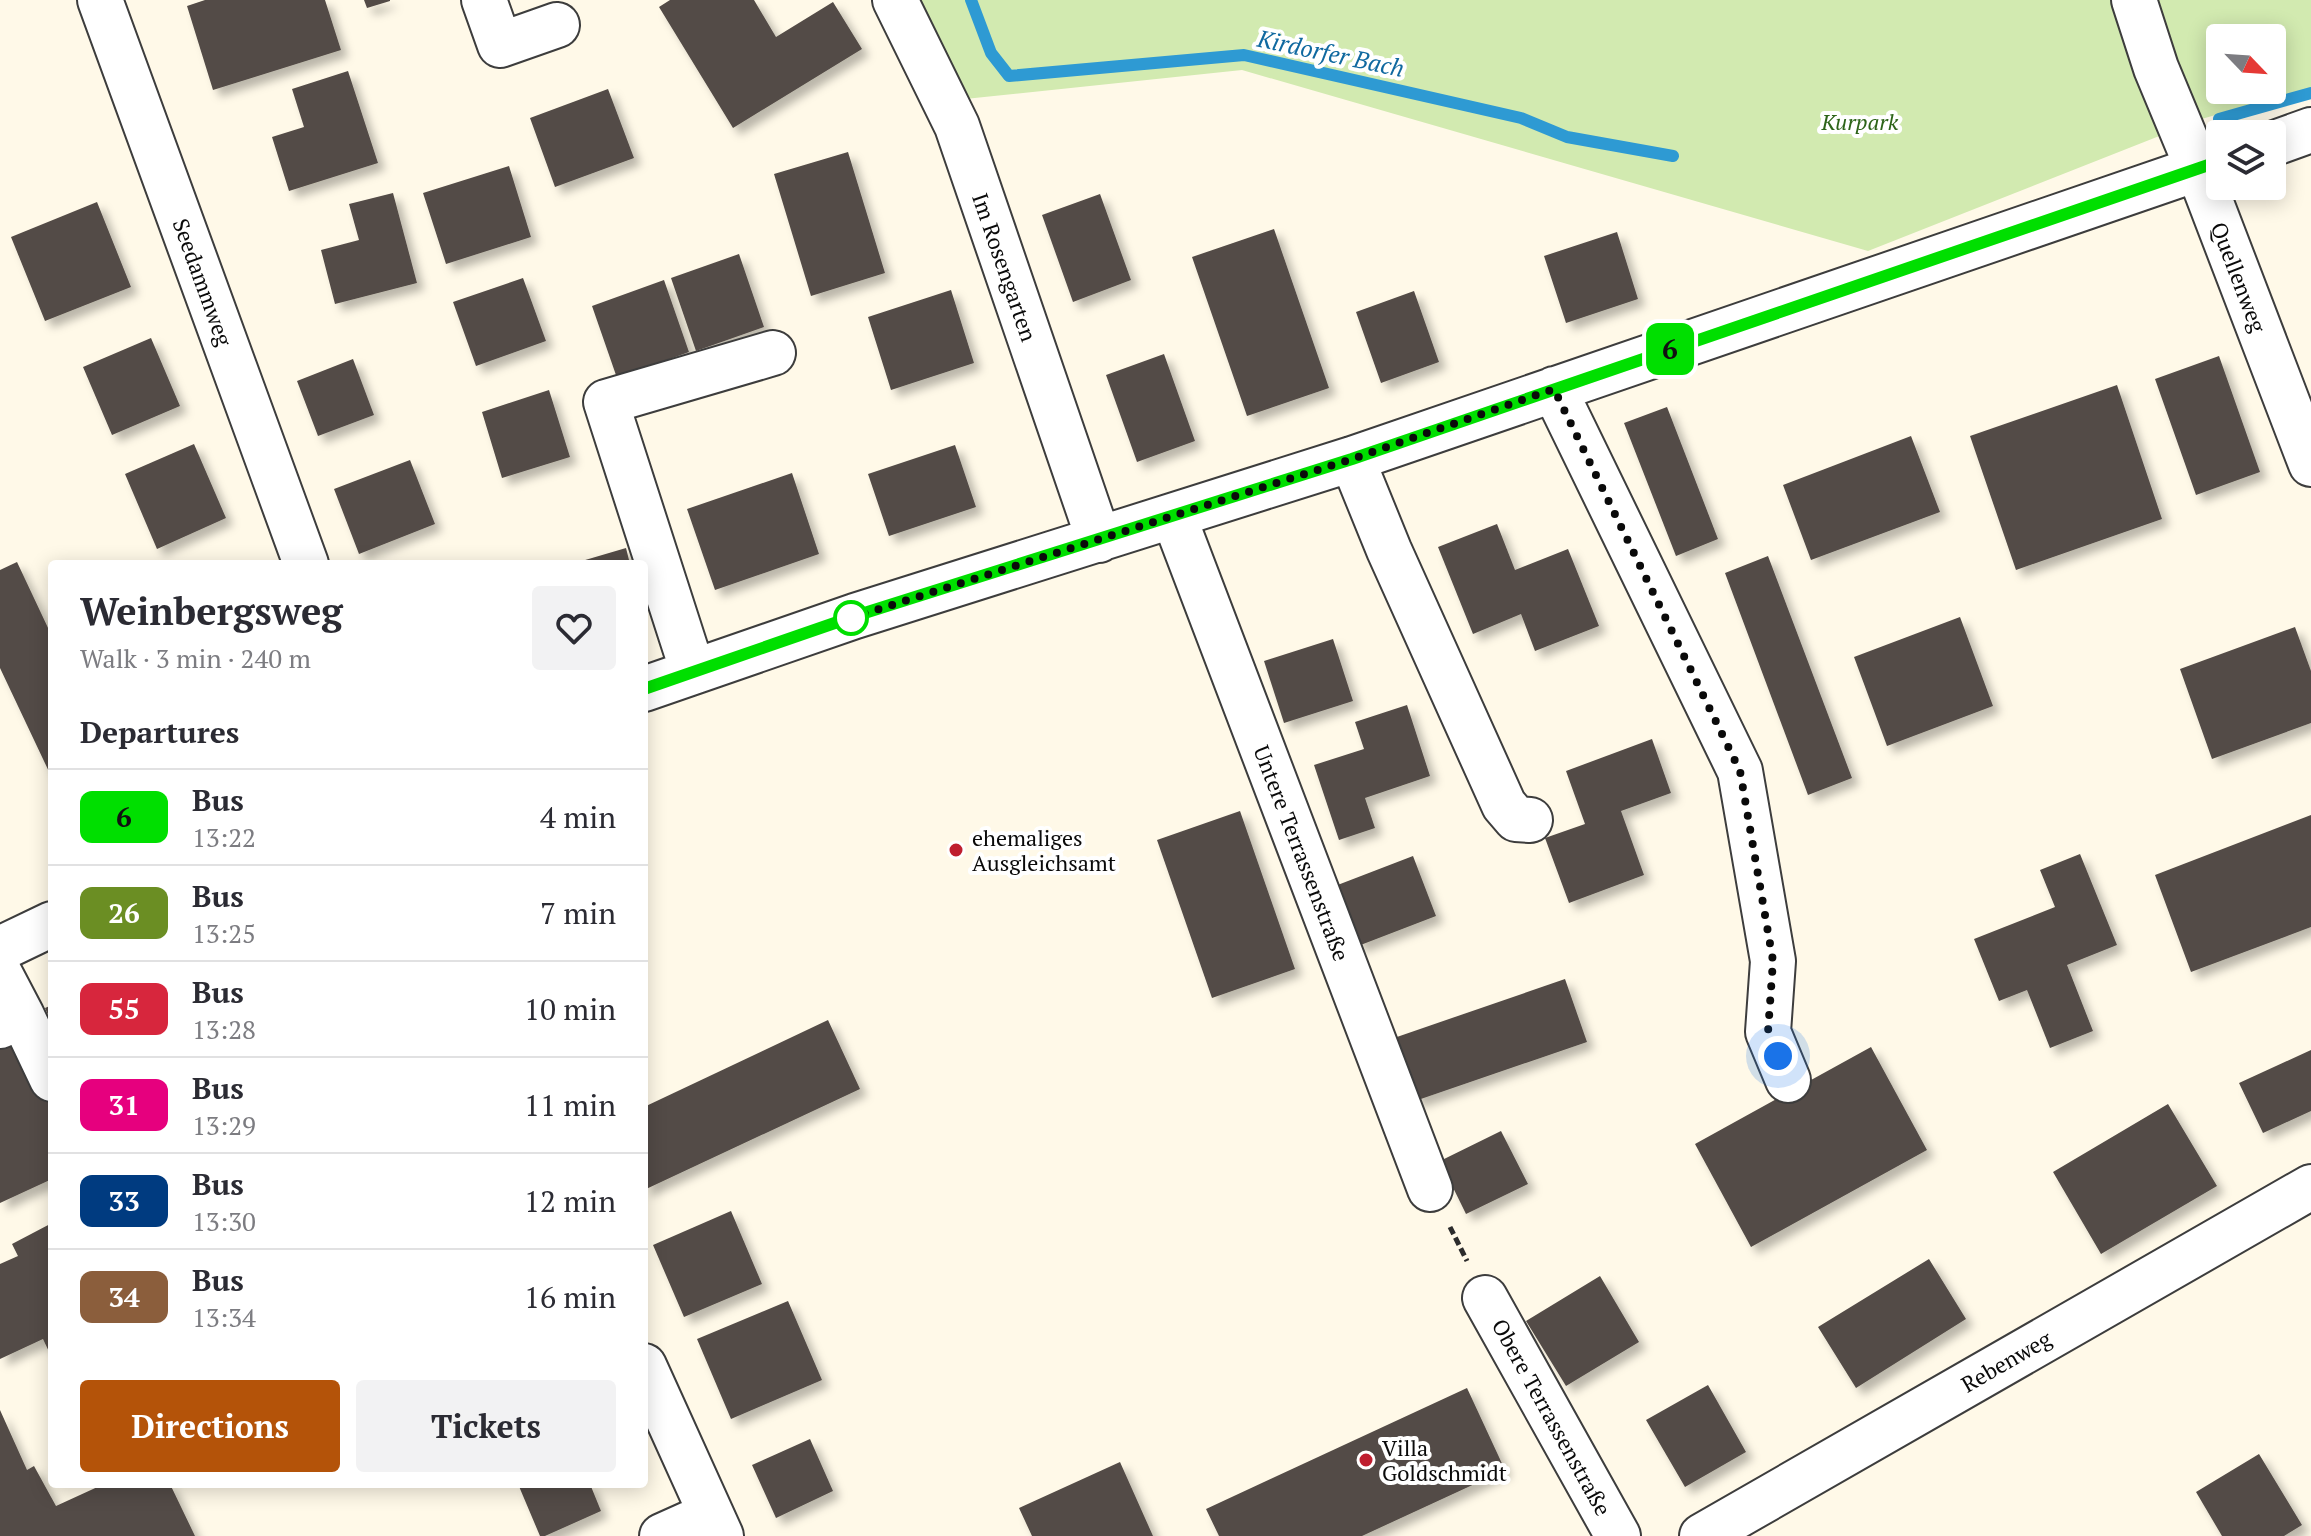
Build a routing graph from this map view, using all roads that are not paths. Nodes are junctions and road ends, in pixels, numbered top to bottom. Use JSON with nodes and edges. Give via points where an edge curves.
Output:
{"nodes":[{"id":1,"x":484,"y":0,"type":"edge"},
{"id":2,"x":895,"y":0,"type":"edge"},
{"id":3,"x":2134,"y":0,"type":"edge"},
{"id":4,"x":103,"y":2,"type":"edge"},
{"id":5,"x":557,"y":25,"type":"dead end"},
{"id":6,"x":2311,"y":130,"type":"edge"},
{"id":7,"x":2286,"y":139,"type":"edge"},
{"id":8,"x":2206,"y":160,"type":"edge"},
{"id":9,"x":2206,"y":166,"type":"edge"},
{"id":10,"x":2221,"y":200,"type":"edge"},
{"id":11,"x":773,"y":353,"type":"dead end"},
{"id":12,"x":1554,"y":389,"type":"junction"},
{"id":13,"x":1352,"y":459,"type":"junction"},
{"id":14,"x":2311,"y":464,"type":"edge"},
{"id":15,"x":1174,"y":517,"type":"junction"},
{"id":16,"x":1099,"y":540,"type":"junction"},
{"id":17,"x":305,"y":560,"type":"edge"},
{"id":18,"x":693,"y":672,"type":"junction"},
{"id":19,"x":648,"y":688,"type":"edge"},
{"id":20,"x":1530,"y":820,"type":"dead end"},
{"id":21,"x":48,"y":926,"type":"edge"},
{"id":22,"x":0,"y":949,"type":"edge"},
{"id":23,"x":0,"y":974,"type":"edge"},
{"id":24,"x":11,"y":1021,"type":"edge"},
{"id":25,"x":48,"y":1073,"type":"edge"},
{"id":26,"x":1788,"y":1080,"type":"dead end"},
{"id":27,"x":2311,"y":1187,"type":"edge"},
{"id":28,"x":1430,"y":1189,"type":"road end"},
{"id":29,"x":1485,"y":1298,"type":"road end"},
{"id":30,"x":648,"y":1375,"type":"edge"},
{"id":31,"x":716,"y":1525,"type":"edge"},
{"id":32,"x":662,"y":1536,"type":"edge"},
{"id":33,"x":1618,"y":1536,"type":"edge"},
{"id":34,"x":1702,"y":1536,"type":"edge"}],
"edges":[{"from":1,"to":5,"type":"street","via":[[500,45]]},
{"from":2,"to":16,"type":"street","name":"Im Rosengarten","via":[[957,126]]},
{"from":3,"to":8,"type":"street","name":"Quellenweg","via":[[2156,68]]},
{"from":4,"to":17,"type":"street","name":"Seedammweg"},
{"from":6,"to":7,"type":"street"},
{"from":9,"to":12,"type":"street"},
{"from":10,"to":14,"type":"street","name":"Quellenweg"},
{"from":11,"to":18,"type":"street","via":[[606,402]]},
{"from":12,"to":13,"type":"street"},
{"from":12,"to":26,"type":"street","via":[[1740,771],[1773,961],[1768,1032]]},
{"from":13,"to":15,"type":"street"},
{"from":13,"to":20,"type":"street","via":[[1504,805],[1516,819]]},
{"from":15,"to":16,"type":"street"},
{"from":15,"to":28,"type":"street","name":"Untere Terrassenstraße"},
{"from":16,"to":18,"type":"street"},
{"from":18,"to":19,"type":"street"},
{"from":21,"to":22,"type":"street"},
{"from":23,"to":24,"type":"street"},
{"from":24,"to":25,"type":"street"},
{"from":27,"to":34,"type":"street","name":"Rebenweg"},
{"from":29,"to":33,"type":"street","name":"Obere Terrassenstraße"},
{"from":30,"to":31,"type":"street"},
{"from":31,"to":32,"type":"street"}]}
